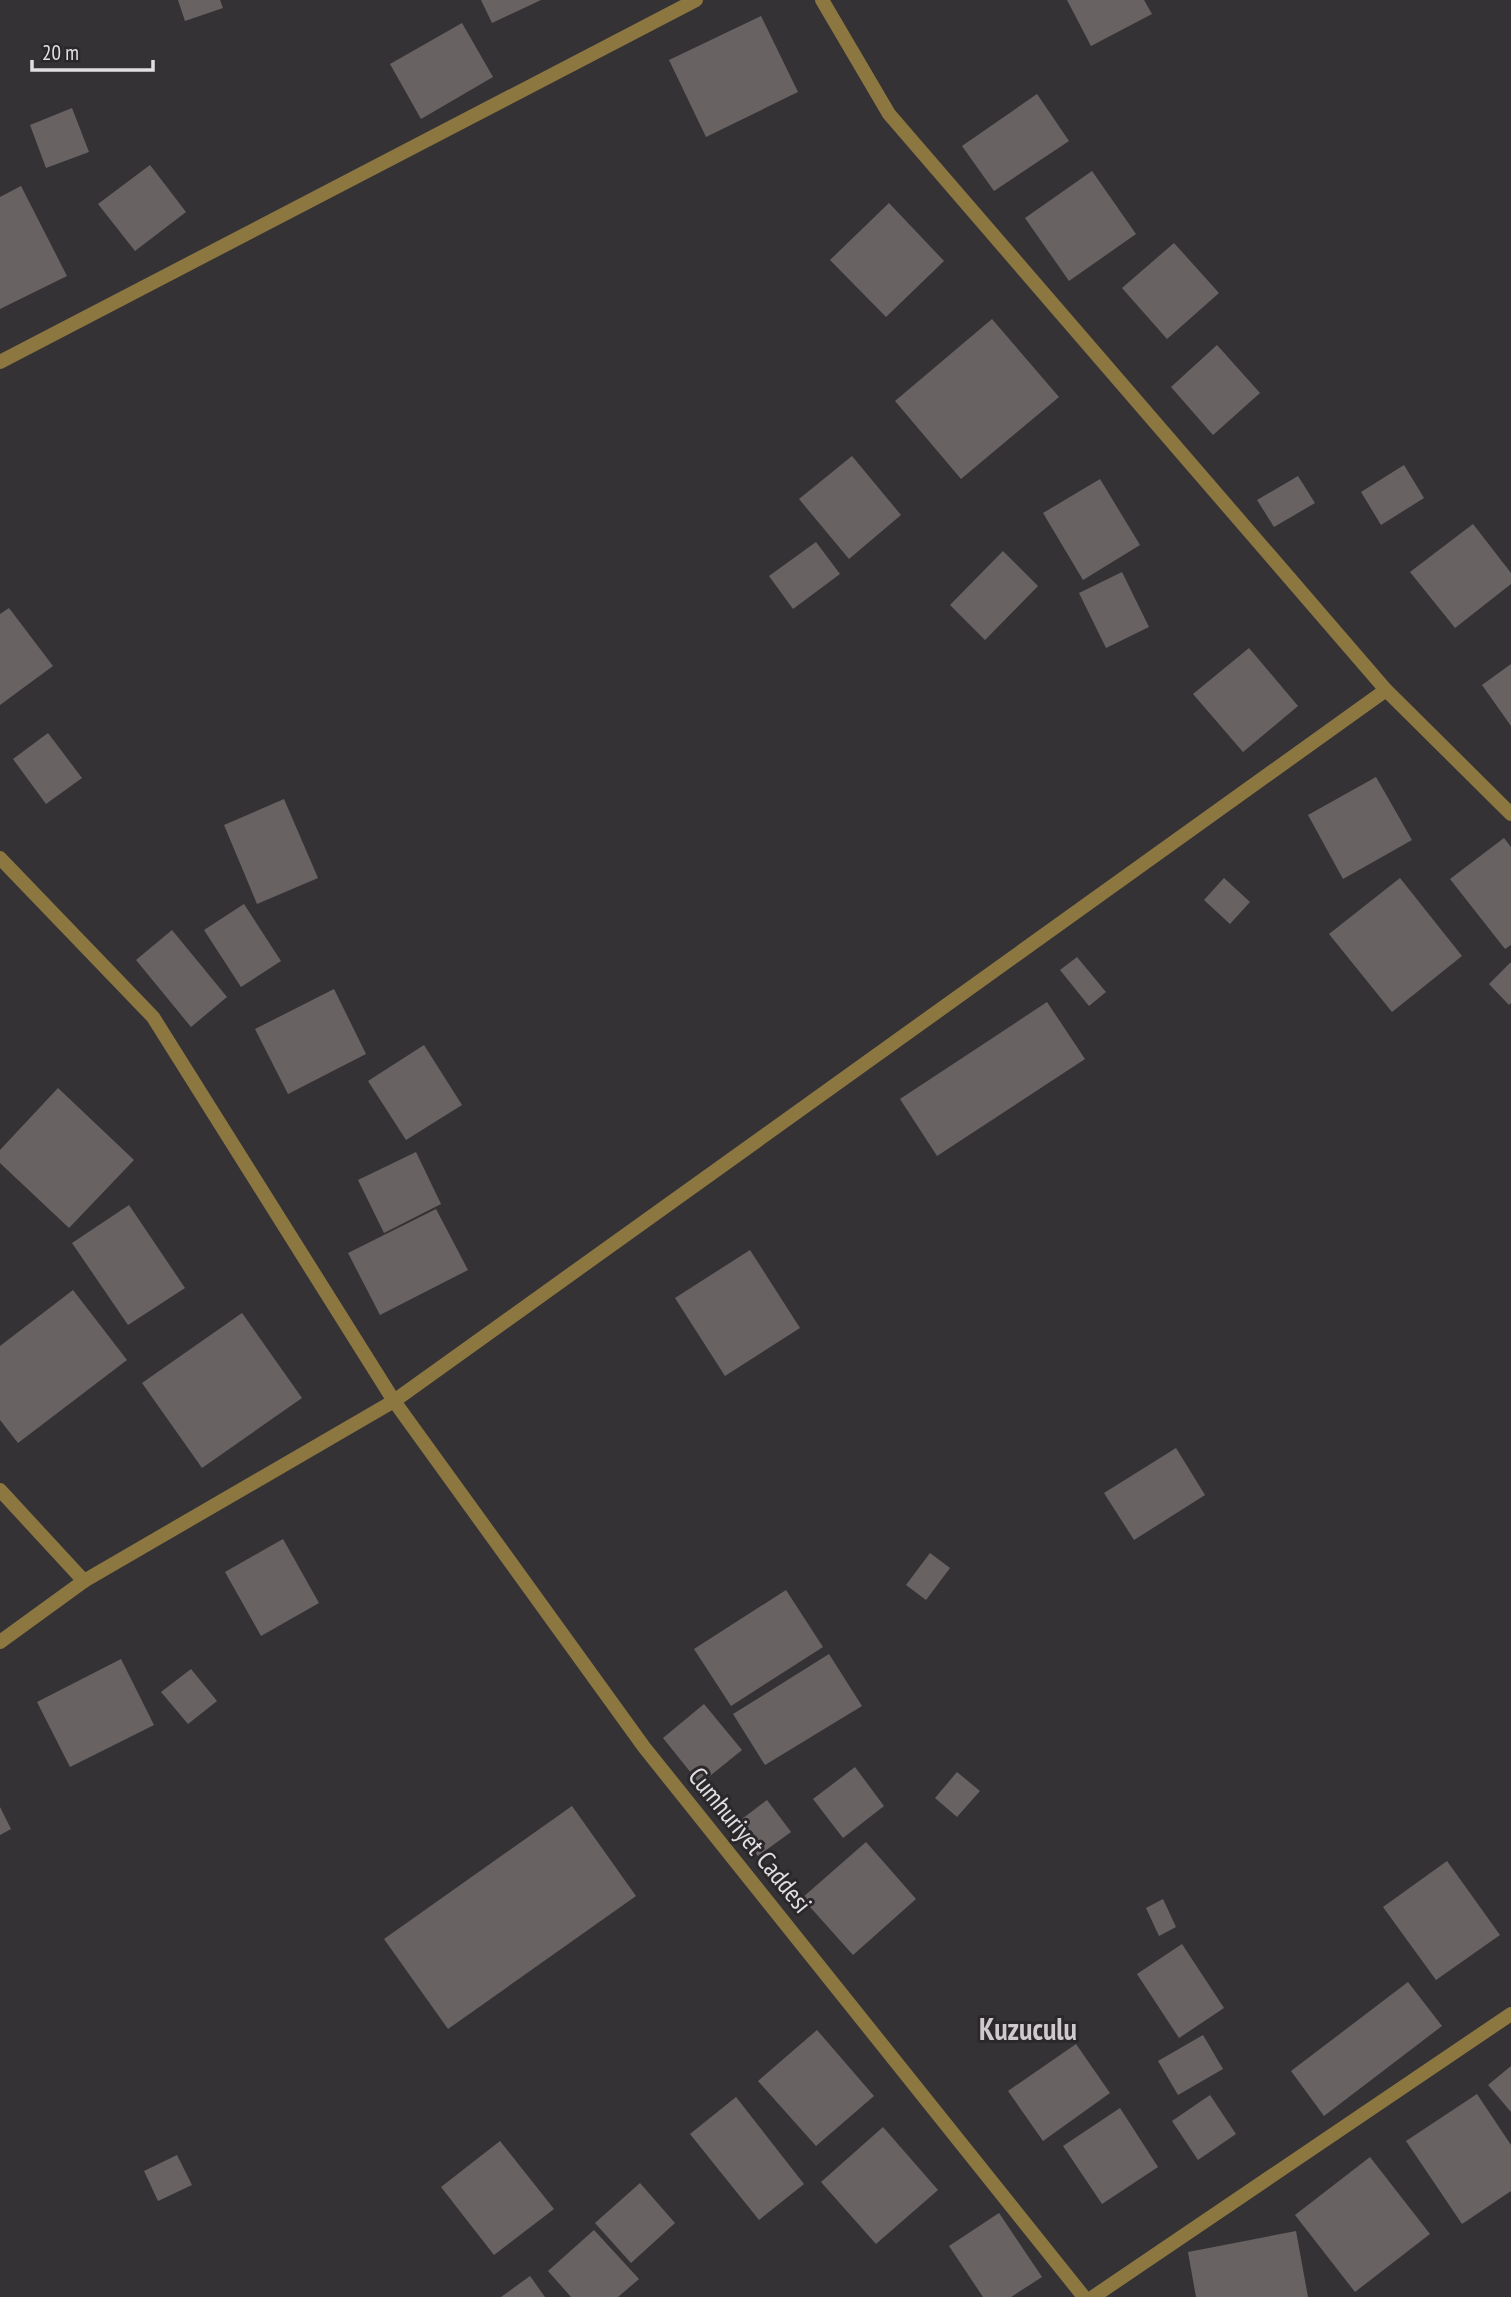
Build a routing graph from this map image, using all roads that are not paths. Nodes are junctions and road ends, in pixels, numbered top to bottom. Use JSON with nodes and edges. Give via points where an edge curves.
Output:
{"nodes":[{"id":1,"x":696,"y":0,"type":"edge"},
{"id":2,"x":822,"y":0,"type":"edge"},
{"id":3,"x":0,"y":362,"type":"edge"},
{"id":4,"x":1386,"y":690,"type":"junction"},
{"id":5,"x":1511,"y":814,"type":"edge"},
{"id":6,"x":0,"y":858,"type":"edge"},
{"id":7,"x":394,"y":1401,"type":"junction"},
{"id":8,"x":0,"y":1490,"type":"edge"},
{"id":9,"x":84,"y":1581,"type":"junction"},
{"id":10,"x":0,"y":1642,"type":"edge"},
{"id":11,"x":1511,"y":2014,"type":"edge"},
{"id":12,"x":1084,"y":2297,"type":"edge"},
{"id":13,"x":1093,"y":2297,"type":"edge"}],
"edges":[{"from":1,"to":3,"type":"street"},
{"from":2,"to":4,"type":"street","via":[[889,114]]},
{"from":4,"to":5,"type":"street"},
{"from":4,"to":7,"type":"street"},
{"from":6,"to":7,"type":"street","name":"Cumhuriyet Caddesi","via":[[153,1017]]},
{"from":7,"to":9,"type":"street"},
{"from":7,"to":12,"type":"street","name":"Cumhuriyet Caddesi","via":[[644,1747]]},
{"from":8,"to":9,"type":"street"},
{"from":9,"to":10,"type":"street"},
{"from":11,"to":13,"type":"street"}]}
